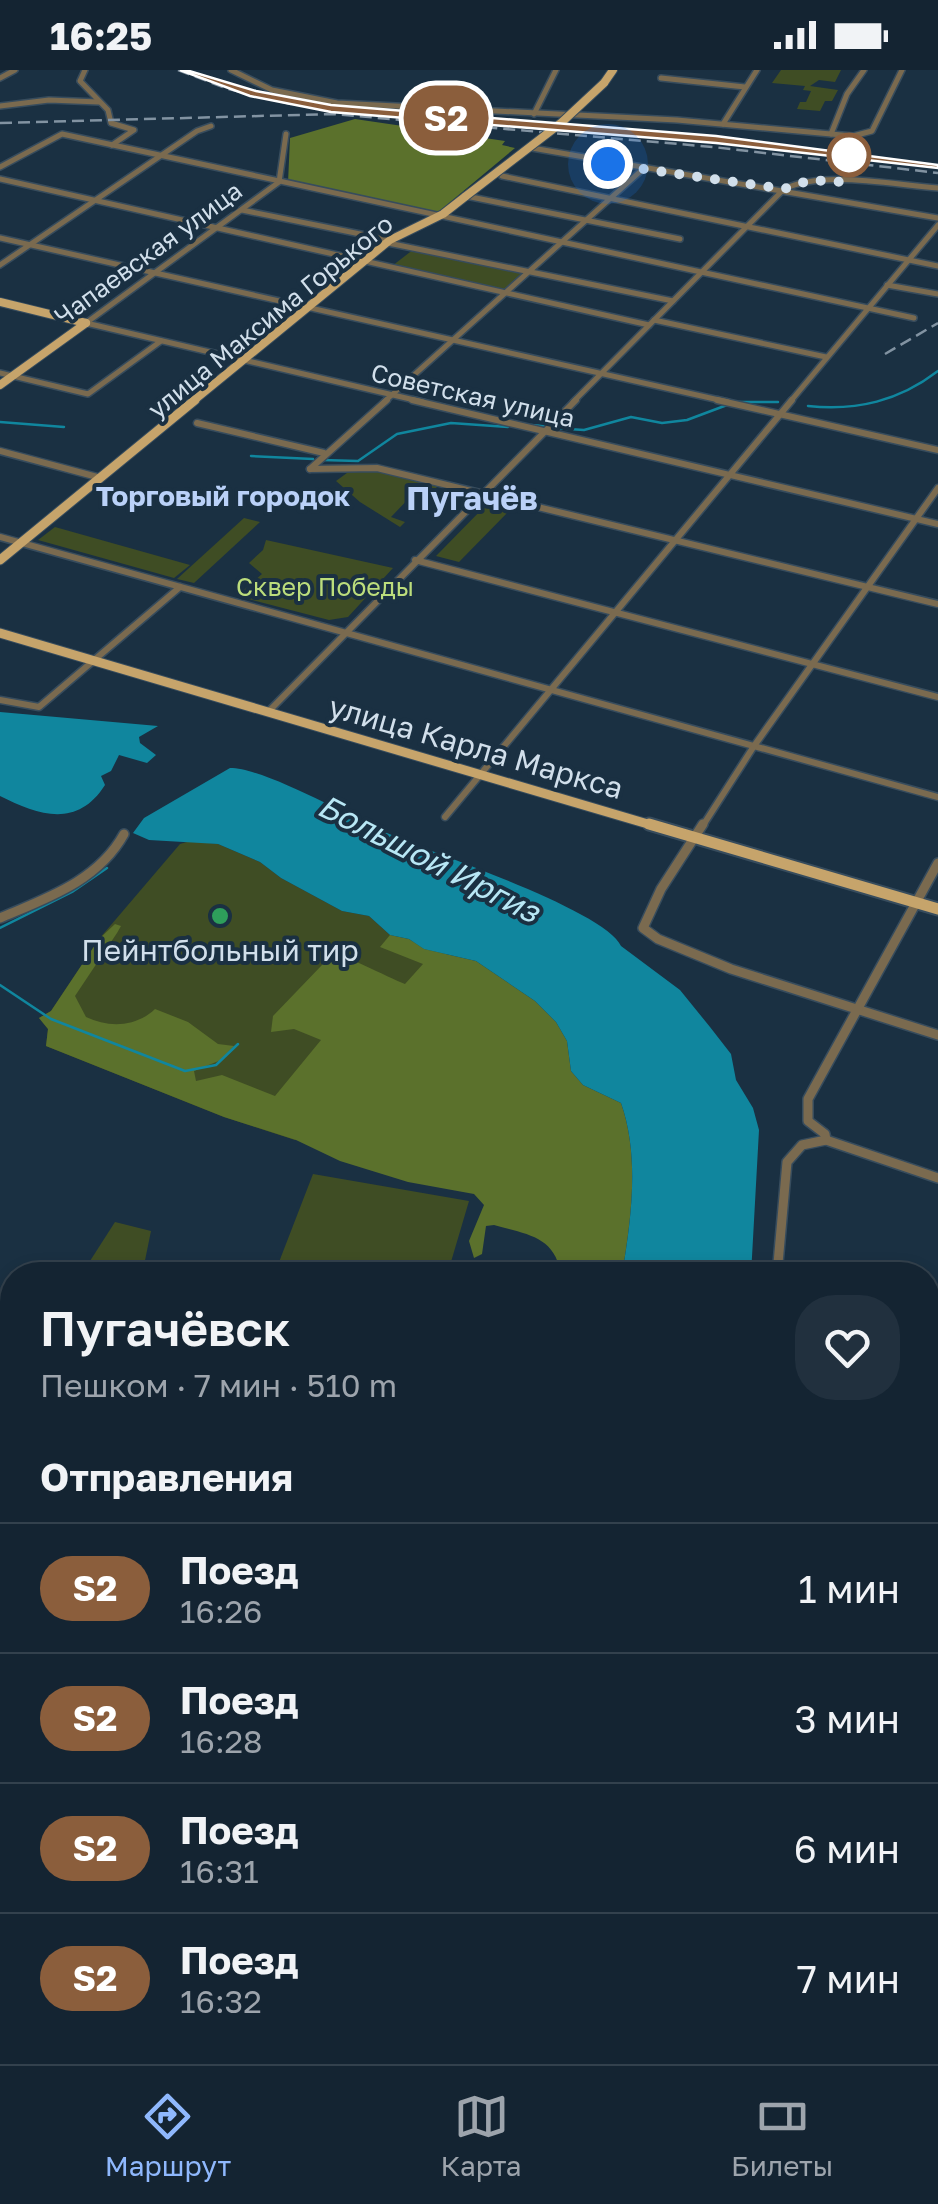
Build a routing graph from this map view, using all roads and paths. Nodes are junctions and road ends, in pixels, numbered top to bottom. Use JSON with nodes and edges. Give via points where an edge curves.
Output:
{"nodes":[{"id":1,"x":16,"y":70,"type":"edge"},
{"id":2,"x":85,"y":70,"type":"edge"},
{"id":3,"x":231,"y":70,"type":"edge"},
{"id":4,"x":556,"y":70,"type":"edge"},
{"id":5,"x":612,"y":70,"type":"edge"},
{"id":6,"x":694,"y":70,"type":"edge"},
{"id":7,"x":757,"y":70,"type":"edge"},
{"id":8,"x":864,"y":70,"type":"edge"},
{"id":9,"x":902,"y":70,"type":"edge"},
{"id":10,"x":0,"y":78,"type":"edge"},
{"id":11,"x":661,"y":78,"type":"dead end"},
{"id":12,"x":690,"y":81,"type":"junction"},
{"id":13,"x":746,"y":87,"type":"junction"},
{"id":14,"x":98,"y":102,"type":"junction"},
{"id":15,"x":0,"y":106,"type":"edge"},
{"id":16,"x":534,"y":114,"type":"junction"},
{"id":17,"x":723,"y":124,"type":"junction"},
{"id":18,"x":212,"y":126,"type":"dead end"},
{"id":19,"x":286,"y":134,"type":"dead end"},
{"id":20,"x":831,"y":134,"type":"junction"},
{"id":21,"x":112,"y":144,"type":"junction"},
{"id":22,"x":532,"y":148,"type":"dead end"},
{"id":23,"x":163,"y":155,"type":"junction"},
{"id":24,"x":0,"y":168,"type":"edge"},
{"id":25,"x":644,"y":169,"type":"junction"},
{"id":26,"x":502,"y":176,"type":"dead end"},
{"id":27,"x":0,"y":179,"type":"edge"},
{"id":28,"x":279,"y":182,"type":"junction"},
{"id":29,"x":938,"y":188,"type":"edge"},
{"id":30,"x":784,"y":189,"type":"junction"},
{"id":31,"x":860,"y":190,"type":"junction"},
{"id":32,"x":466,"y":196,"type":"junction"},
{"id":33,"x":609,"y":198,"type":"junction"},
{"id":34,"x":96,"y":199,"type":"junction"},
{"id":35,"x":845,"y":200,"type":"junction"},
{"id":36,"x":868,"y":204,"type":"junction"},
{"id":37,"x":242,"y":210,"type":"junction"},
{"id":38,"x":437,"y":217,"type":"junction"},
{"id":39,"x":586,"y":220,"type":"junction"},
{"id":40,"x":938,"y":222,"type":"edge"},
{"id":41,"x":746,"y":226,"type":"junction"},
{"id":42,"x":219,"y":227,"type":"junction"},
{"id":43,"x":0,"y":238,"type":"edge"},
{"id":44,"x":928,"y":238,"type":"junction"},
{"id":45,"x":680,"y":239,"type":"dead end"},
{"id":46,"x":938,"y":240,"type":"edge"},
{"id":47,"x":389,"y":242,"type":"junction"},
{"id":48,"x":561,"y":243,"type":"junction"},
{"id":49,"x":29,"y":245,"type":"junction"},
{"id":50,"x":909,"y":260,"type":"junction"},
{"id":51,"x":366,"y":262,"type":"junction"},
{"id":52,"x":0,"y":265,"type":"edge"},
{"id":53,"x":938,"y":266,"type":"edge"},
{"id":54,"x":533,"y":272,"type":"junction"},
{"id":55,"x":701,"y":273,"type":"junction"},
{"id":56,"x":154,"y":274,"type":"junction"},
{"id":57,"x":888,"y":285,"type":"junction"},
{"id":58,"x":508,"y":294,"type":"junction"},
{"id":59,"x":938,"y":294,"type":"edge"},
{"id":60,"x":673,"y":301,"type":"junction"},
{"id":61,"x":0,"y":302,"type":"edge"},
{"id":62,"x":310,"y":308,"type":"junction"},
{"id":63,"x":867,"y":309,"type":"junction"},
{"id":64,"x":914,"y":318,"type":"dead end"},
{"id":65,"x":651,"y":322,"type":"junction"},
{"id":66,"x":86,"y":323,"type":"junction"},
{"id":67,"x":161,"y":341,"type":"junction"},
{"id":68,"x":452,"y":341,"type":"junction"},
{"id":69,"x":826,"y":357,"type":"junction"},
{"id":70,"x":246,"y":361,"type":"junction"},
{"id":71,"x":0,"y":373,"type":"edge"},
{"id":72,"x":600,"y":375,"type":"junction"},
{"id":73,"x":12,"y":376,"type":"junction"},
{"id":74,"x":0,"y":385,"type":"edge"},
{"id":75,"x":88,"y":394,"type":"joint"},
{"id":76,"x":391,"y":396,"type":"junction"},
{"id":77,"x":716,"y":401,"type":"joint"},
{"id":78,"x":749,"y":408,"type":"joint"},
{"id":79,"x":782,"y":415,"type":"junction"},
{"id":80,"x":196,"y":422,"type":"dead end"},
{"id":81,"x":545,"y":432,"type":"junction"},
{"id":82,"x":938,"y":450,"type":"edge"},
{"id":83,"x":0,"y":451,"type":"edge"},
{"id":84,"x":324,"y":453,"type":"junction"},
{"id":85,"x":310,"y":469,"type":"joint"},
{"id":86,"x":732,"y":475,"type":"junction"},
{"id":87,"x":101,"y":478,"type":"junction"},
{"id":88,"x":938,"y":488,"type":"edge"},
{"id":89,"x":485,"y":494,"type":"junction"},
{"id":90,"x":916,"y":518,"type":"junction"},
{"id":91,"x":938,"y":524,"type":"edge"},
{"id":92,"x":0,"y":537,"type":"edge"},
{"id":93,"x":675,"y":540,"type":"junction"},
{"id":94,"x":21,"y":543,"type":"junction"},
{"id":95,"x":0,"y":560,"type":"edge"},
{"id":96,"x":415,"y":560,"type":"junction"},
{"id":97,"x":867,"y":586,"type":"junction"},
{"id":98,"x":180,"y":587,"type":"junction"},
{"id":99,"x":938,"y":604,"type":"edge"},
{"id":100,"x":614,"y":612,"type":"junction"},
{"id":101,"x":347,"y":633,"type":"junction"},
{"id":102,"x":0,"y":634,"type":"edge"},
{"id":103,"x":96,"y":661,"type":"junction"},
{"id":104,"x":814,"y":665,"type":"junction"},
{"id":105,"x":550,"y":689,"type":"junction"},
{"id":106,"x":938,"y":697,"type":"edge"},
{"id":107,"x":0,"y":700,"type":"edge"},
{"id":108,"x":268,"y":712,"type":"junction"},
{"id":109,"x":754,"y":746,"type":"junction"},
{"id":110,"x":480,"y":775,"type":"junction"},
{"id":111,"x":938,"y":798,"type":"edge"},
{"id":112,"x":444,"y":818,"type":"dead end"},
{"id":113,"x":124,"y":834,"type":"dead end"},
{"id":114,"x":695,"y":837,"type":"junction"},
{"id":115,"x":938,"y":863,"type":"edge"},
{"id":116,"x":916,"y":903,"type":"junction"},
{"id":117,"x":938,"y":909,"type":"edge"},
{"id":118,"x":0,"y":918,"type":"edge"},
{"id":119,"x":858,"y":1010,"type":"junction"},
{"id":120,"x":938,"y":1035,"type":"edge"},
{"id":121,"x":826,"y":1140,"type":"junction"},
{"id":122,"x":938,"y":1178,"type":"edge"},
{"id":123,"x":778,"y":1262,"type":"edge"}],
"edges":[{"from":1,"to":10,"type":"street"},
{"from":2,"to":14,"type":"street","via":[[80,81]]},
{"from":3,"to":16,"type":"street","via":[[304,98]]},
{"from":4,"to":16,"type":"street"},
{"from":5,"to":32,"type":"main road","name":"улица Максима Горького","bridge":true,"via":[[561,123]]},
{"from":6,"to":12,"type":"street"},
{"from":7,"to":13,"type":"street"},
{"from":8,"to":20,"type":"street"},
{"from":9,"to":20,"type":"street","via":[[872,131]]},
{"from":11,"to":12,"type":"street"},
{"from":12,"to":13,"type":"street"},
{"from":13,"to":17,"type":"street"},
{"from":14,"to":15,"type":"street"},
{"from":14,"to":21,"type":"street","via":[[111,123],[134,130]]},
{"from":16,"to":17,"type":"street"},
{"from":17,"to":20,"type":"street"},
{"from":18,"to":23,"type":"street"},
{"from":19,"to":28,"type":"street","name":"Чапаевская улица"},
{"from":21,"to":23,"type":"street"},
{"from":21,"to":24,"type":"street","via":[[62,134]]},
{"from":22,"to":25,"type":"street"},
{"from":23,"to":28,"type":"street"},
{"from":23,"to":34,"type":"street"},
{"from":25,"to":30,"type":"street"},
{"from":25,"to":33,"type":"street"},
{"from":26,"to":33,"type":"street"},
{"from":27,"to":34,"type":"street"},
{"from":28,"to":37,"type":"street","name":"Чапаевская улица"},
{"from":28,"to":38,"type":"street"},
{"from":29,"to":31,"type":"street","via":[[877,182]]},
{"from":30,"to":31,"type":"street","via":[[810,180]]},
{"from":30,"to":35,"type":"street"},
{"from":30,"to":41,"type":"street"},
{"from":31,"to":35,"type":"street"},
{"from":31,"to":36,"type":"street"},
{"from":32,"to":38,"type":"main road","name":"улица Максима Горького"},
{"from":32,"to":39,"type":"street"},
{"from":33,"to":39,"type":"street"},
{"from":33,"to":41,"type":"street"},
{"from":34,"to":42,"type":"street"},
{"from":34,"to":49,"type":"street"},
{"from":35,"to":36,"type":"street"},
{"from":36,"to":40,"type":"street"},
{"from":37,"to":42,"type":"street","name":"Чапаевская улица"},
{"from":37,"to":47,"type":"street"},
{"from":38,"to":47,"type":"main road","name":"улица Максима Горького"},
{"from":38,"to":48,"type":"street"},
{"from":39,"to":45,"type":"street"},
{"from":39,"to":48,"type":"street"},
{"from":40,"to":44,"type":"street"},
{"from":41,"to":50,"type":"street"},
{"from":41,"to":55,"type":"street"},
{"from":42,"to":51,"type":"street"},
{"from":42,"to":56,"type":"street","name":"Чапаевская улица"},
{"from":43,"to":49,"type":"street"},
{"from":44,"to":46,"type":"street"},
{"from":44,"to":50,"type":"street"},
{"from":47,"to":51,"type":"main road","name":"улица Максима Горького"},
{"from":47,"to":54,"type":"street"},
{"from":48,"to":54,"type":"street"},
{"from":48,"to":55,"type":"street"},
{"from":49,"to":52,"type":"street"},
{"from":49,"to":56,"type":"street"},
{"from":50,"to":53,"type":"street"},
{"from":50,"to":57,"type":"street"},
{"from":51,"to":58,"type":"street"},
{"from":51,"to":62,"type":"main road","name":"улица Максима Горького"},
{"from":54,"to":58,"type":"street"},
{"from":54,"to":60,"type":"street"},
{"from":55,"to":60,"type":"street"},
{"from":55,"to":63,"type":"street"},
{"from":56,"to":62,"type":"street"},
{"from":56,"to":66,"type":"street","name":"Чапаевская улица"},
{"from":57,"to":59,"type":"street"},
{"from":57,"to":63,"type":"street"},
{"from":58,"to":65,"type":"street"},
{"from":58,"to":68,"type":"street"},
{"from":60,"to":65,"type":"street"},
{"from":61,"to":66,"type":"main road","name":"Советская улица"},
{"from":62,"to":68,"type":"street"},
{"from":62,"to":70,"type":"main road","name":"улица Максима Горького"},
{"from":63,"to":64,"type":"street"},
{"from":63,"to":69,"type":"street"},
{"from":65,"to":69,"type":"street"},
{"from":65,"to":72,"type":"street"},
{"from":66,"to":67,"type":"street","name":"Советская улица"},
{"from":66,"to":73,"type":"main road","name":"Чапаевская улица"},
{"from":67,"to":70,"type":"street","name":"Советская улица"},
{"from":67,"to":75,"type":"street"},
{"from":68,"to":72,"type":"street"},
{"from":68,"to":76,"type":"street"},
{"from":69,"to":79,"type":"street"},
{"from":70,"to":76,"type":"street","name":"Советская улица"},
{"from":70,"to":87,"type":"main road","name":"улица Максима Горького"},
{"from":71,"to":73,"type":"street"},
{"from":72,"to":77,"type":"street"},
{"from":72,"to":81,"type":"street"},
{"from":73,"to":74,"type":"main road","name":"Чапаевская улица"},
{"from":73,"to":75,"type":"street"},
{"from":76,"to":81,"type":"street","name":"Советская улица"},
{"from":76,"to":84,"type":"street"},
{"from":77,"to":78,"type":"street"},
{"from":78,"to":79,"type":"street"},
{"from":79,"to":82,"type":"street"},
{"from":79,"to":86,"type":"street"},
{"from":80,"to":84,"type":"street"},
{"from":81,"to":86,"type":"street","name":"Советская улица"},
{"from":81,"to":89,"type":"street"},
{"from":83,"to":87,"type":"street"},
{"from":84,"to":85,"type":"street"},
{"from":85,"to":89,"type":"street","via":[[377,468]]},
{"from":86,"to":90,"type":"street","name":"Советская улица"},
{"from":86,"to":93,"type":"street"},
{"from":87,"to":94,"type":"main road","name":"улица Максима Горького"},
{"from":88,"to":90,"type":"street"},
{"from":89,"to":93,"type":"street"},
{"from":89,"to":96,"type":"street"},
{"from":90,"to":91,"type":"street","name":"Советская улица"},
{"from":90,"to":97,"type":"street"},
{"from":92,"to":94,"type":"street"},
{"from":93,"to":97,"type":"street"},
{"from":93,"to":100,"type":"street"},
{"from":94,"to":95,"type":"main road","name":"улица Максима Горького"},
{"from":94,"to":98,"type":"street"},
{"from":96,"to":100,"type":"street"},
{"from":96,"to":101,"type":"street"},
{"from":97,"to":99,"type":"street"},
{"from":97,"to":104,"type":"street"},
{"from":98,"to":101,"type":"street"},
{"from":98,"to":103,"type":"street"},
{"from":100,"to":104,"type":"street"},
{"from":100,"to":105,"type":"street"},
{"from":101,"to":105,"type":"street"},
{"from":101,"to":108,"type":"street"},
{"from":102,"to":103,"type":"main road","name":"улица Карла Маркса"},
{"from":103,"to":107,"type":"street","via":[[39,706]]},
{"from":103,"to":108,"type":"main road","name":"улица Карла Маркса"},
{"from":104,"to":106,"type":"street"},
{"from":104,"to":109,"type":"street"},
{"from":105,"to":109,"type":"street"},
{"from":105,"to":110,"type":"street"},
{"from":108,"to":110,"type":"main road","name":"улица Карла Маркса"},
{"from":109,"to":111,"type":"street"},
{"from":109,"to":114,"type":"street"},
{"from":110,"to":112,"type":"street"},
{"from":110,"to":114,"type":"main road","name":"улица Карла Маркса"},
{"from":113,"to":118,"type":"street","via":[[78,882]]},
{"from":114,"to":116,"type":"main road","name":"улица Карла Маркса"},
{"from":114,"to":119,"type":"street","via":[[644,920],[648,937]]},
{"from":115,"to":116,"type":"street"},
{"from":116,"to":117,"type":"main road","name":"улица Карла Маркса"},
{"from":116,"to":119,"type":"street"},
{"from":119,"to":120,"type":"street"},
{"from":119,"to":121,"type":"street","via":[[808,1100],[808,1121]]},
{"from":121,"to":122,"type":"street"},
{"from":121,"to":123,"type":"street","via":[[802,1145],[788,1162]]}]}
